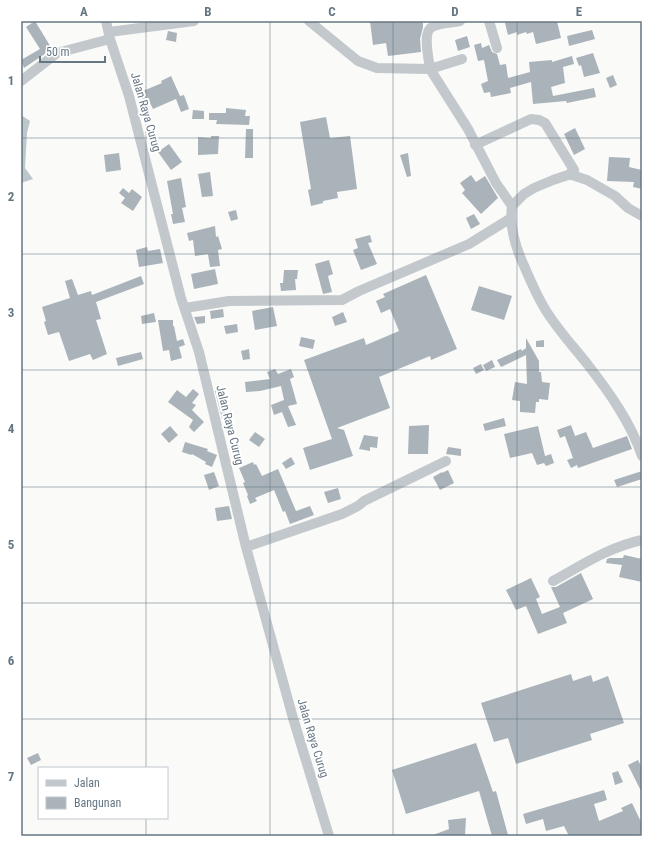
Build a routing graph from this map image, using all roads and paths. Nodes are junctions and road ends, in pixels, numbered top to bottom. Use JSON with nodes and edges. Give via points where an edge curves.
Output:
{"nodes":[{"id":1,"x":106,"y":21,"type":"edge"},
{"id":2,"x":194,"y":21,"type":"edge"},
{"id":3,"x":309,"y":21,"type":"edge"},
{"id":4,"x":460,"y":21,"type":"edge"},
{"id":5,"x":489,"y":21,"type":"edge"},
{"id":6,"x":109,"y":35,"type":"junction"},
{"id":7,"x":497,"y":48,"type":"dead end"},
{"id":8,"x":462,"y":59,"type":"dead end"},
{"id":9,"x":430,"y":69,"type":"junction"},
{"id":10,"x":21,"y":81,"type":"edge"},
{"id":11,"x":475,"y":145,"type":"junction"},
{"id":12,"x":568,"y":175,"type":"junction"},
{"id":13,"x":512,"y":206,"type":"junction"},
{"id":14,"x":642,"y":216,"type":"edge"},
{"id":15,"x":511,"y":218,"type":"junction"},
{"id":16,"x":185,"y":308,"type":"junction"},
{"id":17,"x":642,"y":456,"type":"edge"},
{"id":18,"x":446,"y":462,"type":"dead end"},
{"id":19,"x":642,"y":540,"type":"edge"},
{"id":20,"x":246,"y":547,"type":"junction"},
{"id":21,"x":553,"y":581,"type":"dead end"},
{"id":22,"x":329,"y":836,"type":"edge"}],
"edges":[{"from":1,"to":6,"type":"street","name":"Jalan Raya Curug"},
{"from":2,"to":6,"type":"street"},
{"from":3,"to":9,"type":"street","via":[[358,60],[377,68]]},
{"from":4,"to":9,"type":"street","via":[[436,26],[427,33]]},
{"from":5,"to":7,"type":"street"},
{"from":6,"to":10,"type":"street","via":[[57,53]]},
{"from":6,"to":16,"type":"street","name":"Jalan Raya Curug","via":[[129,96]]},
{"from":8,"to":9,"type":"street"},
{"from":9,"to":11,"type":"street","via":[[468,129]]},
{"from":11,"to":12,"type":"street","via":[[531,119],[539,120],[545,123],[574,170]]},
{"from":11,"to":13,"type":"street"},
{"from":12,"to":13,"type":"street","via":[[524,194]]},
{"from":12,"to":14,"type":"street","via":[[587,180]]},
{"from":13,"to":15,"type":"street"},
{"from":15,"to":16,"type":"street","via":[[469,244],[342,300],[229,301]]},
{"from":15,"to":17,"type":"street","via":[[519,254],[545,309],[617,406],[631,428]]},
{"from":16,"to":20,"type":"street","name":"Jalan Raya Curug","via":[[199,352]]},
{"from":18,"to":20,"type":"street","via":[[342,514]]},
{"from":19,"to":21,"type":"street","via":[[609,550]]},
{"from":20,"to":22,"type":"street","name":"Jalan Raya Curug","via":[[293,718]]}]}
